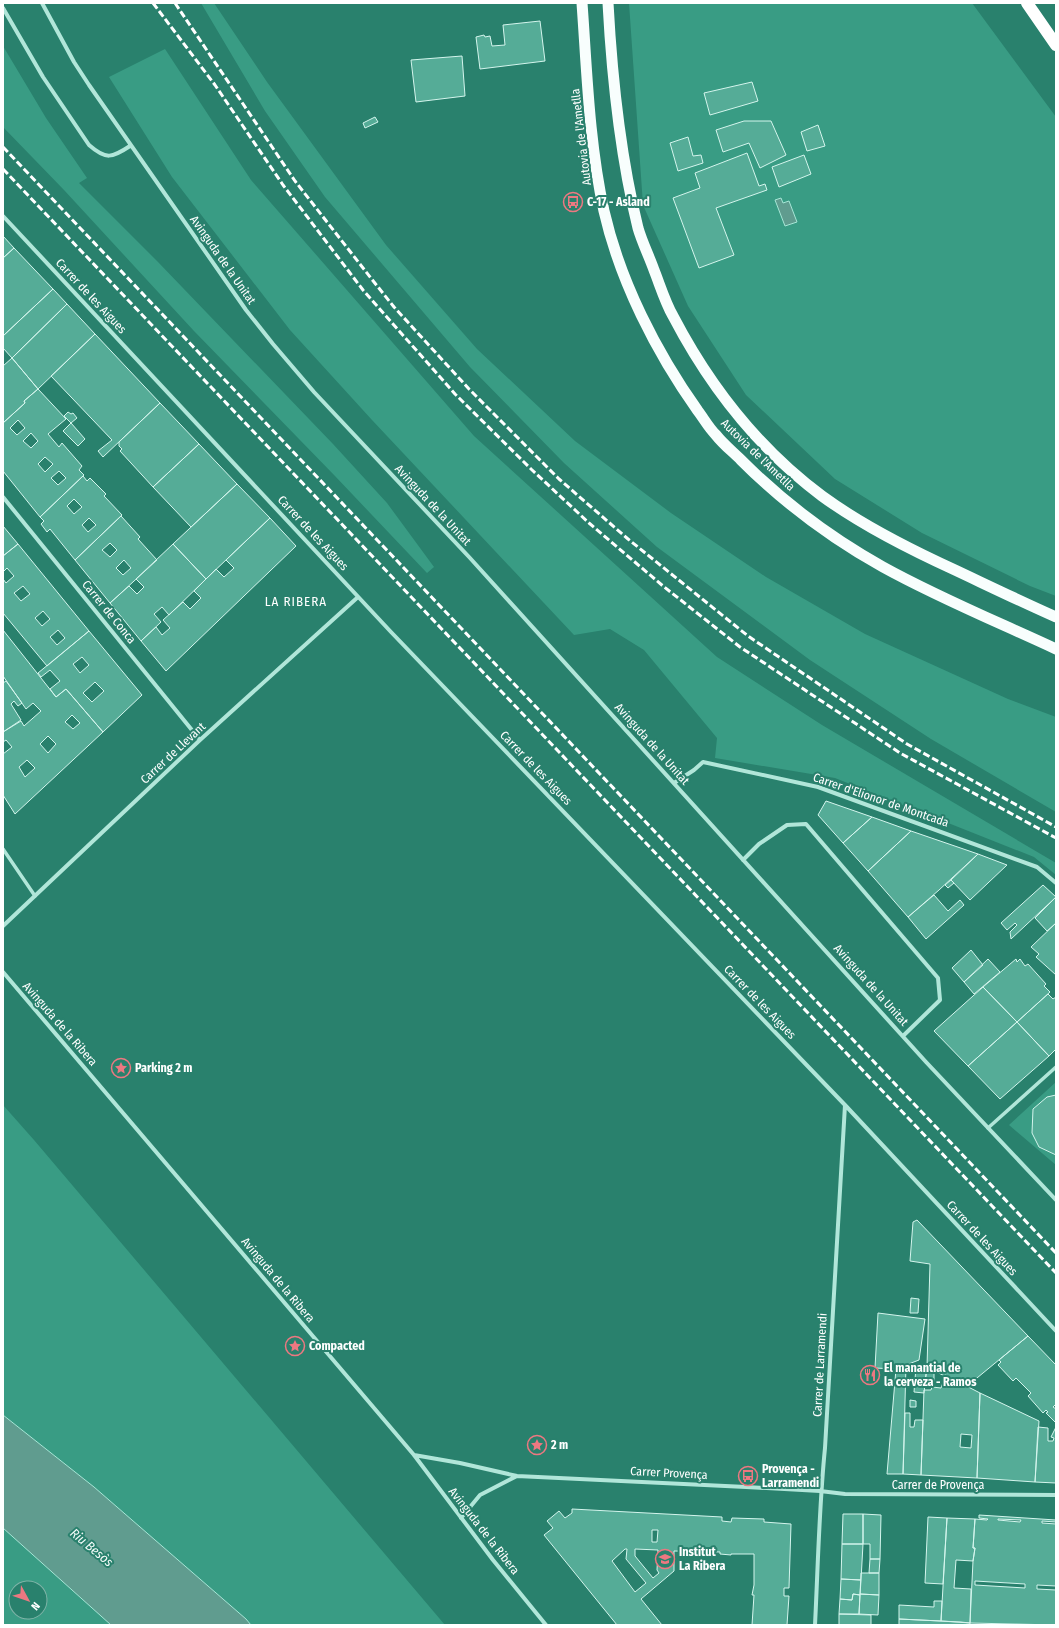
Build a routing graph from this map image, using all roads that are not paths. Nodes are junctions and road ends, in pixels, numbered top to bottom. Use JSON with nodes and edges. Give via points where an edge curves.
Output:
{"nodes":[{"id":1,"x":42,"y":3,"type":"edge"},
{"id":2,"x":582,"y":3,"type":"edge"},
{"id":3,"x":608,"y":3,"type":"edge"},
{"id":4,"x":1027,"y":3,"type":"edge"},
{"id":5,"x":3,"y":8,"type":"edge"},
{"id":6,"x":1056,"y":45,"type":"edge"},
{"id":7,"x":130,"y":146,"type":"junction"},
{"id":8,"x":3,"y":216,"type":"edge"},
{"id":9,"x":3,"y":497,"type":"edge"},
{"id":10,"x":358,"y":597,"type":"junction"},
{"id":11,"x":1056,"y":617,"type":"edge"},
{"id":12,"x":1056,"y":649,"type":"edge"},
{"id":13,"x":200,"y":740,"type":"junction"},
{"id":14,"x":674,"y":784,"type":"junction"},
{"id":15,"x":3,"y":849,"type":"edge"},
{"id":16,"x":743,"y":860,"type":"junction"},
{"id":17,"x":1056,"y":883,"type":"edge"},
{"id":18,"x":36,"y":896,"type":"junction"},
{"id":19,"x":3,"y":926,"type":"edge"},
{"id":20,"x":3,"y":972,"type":"edge"},
{"id":21,"x":903,"y":1036,"type":"junction"},
{"id":22,"x":1056,"y":1067,"type":"edge"},
{"id":23,"x":845,"y":1105,"type":"junction"},
{"id":24,"x":988,"y":1128,"type":"junction"},
{"id":25,"x":1056,"y":1200,"type":"edge"},
{"id":26,"x":1056,"y":1331,"type":"edge"},
{"id":27,"x":414,"y":1454,"type":"junction"},
{"id":28,"x":517,"y":1476,"type":"junction"},
{"id":29,"x":820,"y":1492,"type":"junction"},
{"id":30,"x":1056,"y":1495,"type":"edge"},
{"id":31,"x":461,"y":1518,"type":"junction"},
{"id":32,"x":546,"y":1625,"type":"edge"},
{"id":33,"x":815,"y":1625,"type":"edge"}],
"edges":[{"from":1,"to":7,"type":"street","name":"Avinguda de la Unitat","via":[[74,62]]},
{"from":2,"to":12,"type":"highway","name":"Autovia de l'Ametlla","via":[[592,138],[604,212],[634,300],[680,386],[716,435],[752,471],[794,508],[831,535],[883,567],[934,593]]},
{"from":3,"to":11,"type":"highway","name":"Autovia de l'Ametlla","via":[[617,108],[628,184],[639,230],[672,315],[721,393],[748,427],[781,461],[822,496],[906,547]]},
{"from":4,"to":6,"type":"highway"},
{"from":5,"to":7,"type":"street","via":[[43,77],[89,145],[106,156],[117,155]]},
{"from":7,"to":14,"type":"street","name":"Avinguda de la Unitat","via":[[273,344],[314,392],[470,558]]},
{"from":8,"to":10,"type":"street","name":"Carrer de les Aigues"},
{"from":9,"to":13,"type":"street","name":"Carrer de Conca"},
{"from":10,"to":13,"type":"street","name":"Carrer de Llevant"},
{"from":10,"to":23,"type":"street","name":"Carrer de les Aigues"},
{"from":13,"to":18,"type":"street","name":"Carrer de Llevant"},
{"from":14,"to":16,"type":"street","name":"Avinguda de la Unitat"},
{"from":14,"to":17,"type":"street","name":"Carrer d'Elionor de Montcada","via":[[703,762],[818,787],[1037,867]]},
{"from":15,"to":18,"type":"street"},
{"from":16,"to":21,"type":"street","name":"Avinguda de la Unitat"},
{"from":16,"to":21,"type":"street","name":"Avinguda de la Unitat","via":[[759,844],[787,825],[806,824],[938,978],[940,1000]]},
{"from":18,"to":19,"type":"street","name":"Carrer de Llevant"},
{"from":20,"to":27,"type":"street","name":"Avinguda de la Ribera"},
{"from":21,"to":24,"type":"street","name":"Avinguda de la Unitat"},
{"from":22,"to":24,"type":"street"},
{"from":23,"to":26,"type":"street","name":"Carrer de les Aigues"},
{"from":23,"to":29,"type":"street","name":"Carrer de Larramendi","via":[[826,1440]]},
{"from":24,"to":25,"type":"street","name":"Avinguda de la Unitat"},
{"from":27,"to":28,"type":"street","name":"Carrer Provença"},
{"from":27,"to":31,"type":"street","name":"Avinguda de la Ribera"},
{"from":28,"to":29,"type":"street","name":"Carrer Provença"},
{"from":28,"to":31,"type":"street","via":[[480,1495]]},
{"from":29,"to":30,"type":"street","name":"Carrer de Provença"},
{"from":29,"to":33,"type":"street","name":"Carrer de Larramendi"},
{"from":31,"to":32,"type":"street","name":"Avinguda de la Ribera"}]}
